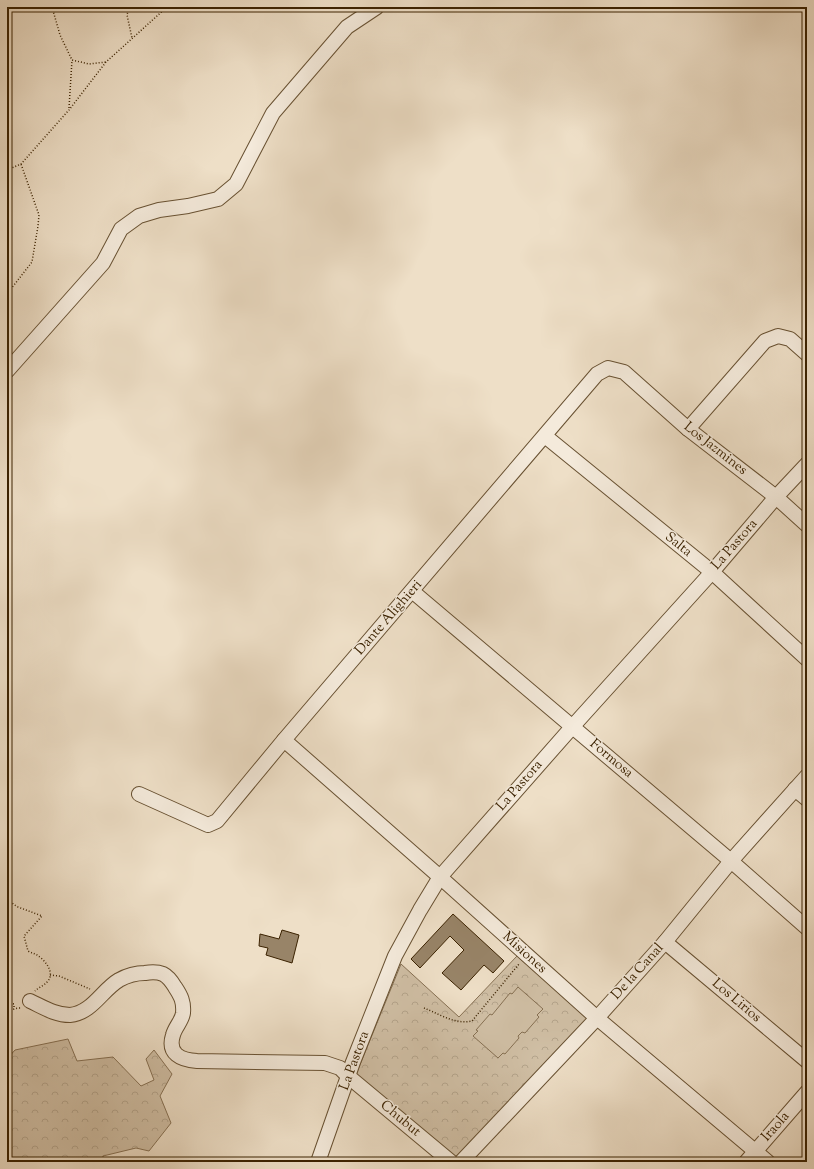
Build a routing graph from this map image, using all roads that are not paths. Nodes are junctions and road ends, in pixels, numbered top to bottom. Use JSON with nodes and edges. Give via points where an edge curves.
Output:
{"nodes":[{"id":1,"x":376,"y":7,"type":"edge"},
{"id":2,"x":807,"y":354,"type":"edge"},
{"id":3,"x":7,"y":371,"type":"edge"},
{"id":4,"x":624,"y":372,"type":"joint"},
{"id":5,"x":688,"y":429,"type":"junction"},
{"id":6,"x":544,"y":436,"type":"junction"},
{"id":7,"x":807,"y":464,"type":"edge"},
{"id":8,"x":776,"y":497,"type":"junction"},
{"id":9,"x":807,"y":525,"type":"edge"},
{"id":10,"x":712,"y":572,"type":"junction"},
{"id":11,"x":412,"y":591,"type":"junction"},
{"id":12,"x":807,"y":659,"type":"edge"},
{"id":13,"x":572,"y":726,"type":"junction"},
{"id":14,"x":284,"y":740,"type":"junction"},
{"id":15,"x":807,"y":776,"type":"edge"},
{"id":16,"x":795,"y":789,"type":"junction"},
{"id":17,"x":139,"y":794,"type":"dead end"},
{"id":18,"x":807,"y":799,"type":"edge"},
{"id":19,"x":731,"y":861,"type":"junction"},
{"id":20,"x":440,"y":877,"type":"junction"},
{"id":21,"x":807,"y":928,"type":"edge"},
{"id":22,"x":665,"y":942,"type":"junction"},
{"id":23,"x":30,"y":1001,"type":"road end"},
{"id":24,"x":597,"y":1018,"type":"junction"},
{"id":25,"x":807,"y":1061,"type":"edge"},
{"id":26,"x":349,"y":1077,"type":"junction"},
{"id":27,"x":807,"y":1092,"type":"edge"},
{"id":28,"x":756,"y":1151,"type":"junction"},
{"id":29,"x":318,"y":1162,"type":"edge"},
{"id":30,"x":451,"y":1162,"type":"edge"},
{"id":31,"x":461,"y":1162,"type":"edge"},
{"id":32,"x":746,"y":1162,"type":"edge"},
{"id":33,"x":768,"y":1162,"type":"edge"}],
"edges":[{"from":1,"to":3,"type":"street","via":[[347,27],[273,114],[236,184],[218,199],[159,210],[140,216],[121,229],[103,263]]},
{"from":2,"to":5,"type":"street","via":[[790,340],[778,336],[766,341]]},
{"from":4,"to":5,"type":"street","name":"Los Jazmines"},
{"from":4,"to":6,"type":"street","name":"Dante Alighieri","via":[[608,368],[597,374]]},
{"from":5,"to":8,"type":"street","name":"Los Jazmines"},
{"from":6,"to":10,"type":"street","name":"Salta"},
{"from":6,"to":11,"type":"street","name":"Dante Alighieri"},
{"from":7,"to":8,"type":"street","name":"La Pastora"},
{"from":8,"to":9,"type":"street","name":"Los Jazmines"},
{"from":8,"to":10,"type":"street","name":"La Pastora"},
{"from":10,"to":12,"type":"street","name":"Salta"},
{"from":10,"to":13,"type":"street","name":"La Pastora"},
{"from":11,"to":13,"type":"street","name":"Formosa"},
{"from":11,"to":14,"type":"street","name":"Dante Alighieri"},
{"from":13,"to":19,"type":"street","name":"Formosa"},
{"from":13,"to":20,"type":"street","name":"La Pastora"},
{"from":14,"to":17,"type":"street","name":"Dante Alighieri","via":[[217,821],[208,825]]},
{"from":14,"to":20,"type":"street","name":"Misiones"},
{"from":15,"to":16,"type":"street","name":"De la Canal"},
{"from":16,"to":18,"type":"street"},
{"from":16,"to":19,"type":"street","name":"De la Canal"},
{"from":19,"to":21,"type":"street","name":"Formosa"},
{"from":19,"to":22,"type":"street","name":"De la Canal"},
{"from":20,"to":24,"type":"street","name":"Misiones"},
{"from":20,"to":26,"type":"street","name":"La Pastora","via":[[395,956]]},
{"from":22,"to":24,"type":"street","name":"De la Canal"},
{"from":22,"to":25,"type":"street","name":"Los Lirios"},
{"from":23,"to":26,"type":"street","name":"Chubut","via":[[58,1014],[80,1013],[118,981],[134,973],[162,974],[171,980],[182,998],[183,1015],[172,1040],[174,1052],[180,1058],[196,1061],[325,1063],[340,1068]]},
{"from":24,"to":28,"type":"street","name":"Misiones"},
{"from":24,"to":31,"type":"street","name":"De la Canal"},
{"from":26,"to":29,"type":"street","name":"La Pastora"},
{"from":26,"to":30,"type":"street","name":"Chubut"},
{"from":27,"to":28,"type":"street","name":"Iraola"},
{"from":28,"to":32,"type":"street","name":"Iraola"},
{"from":28,"to":33,"type":"street","name":"Misiones"}]}
